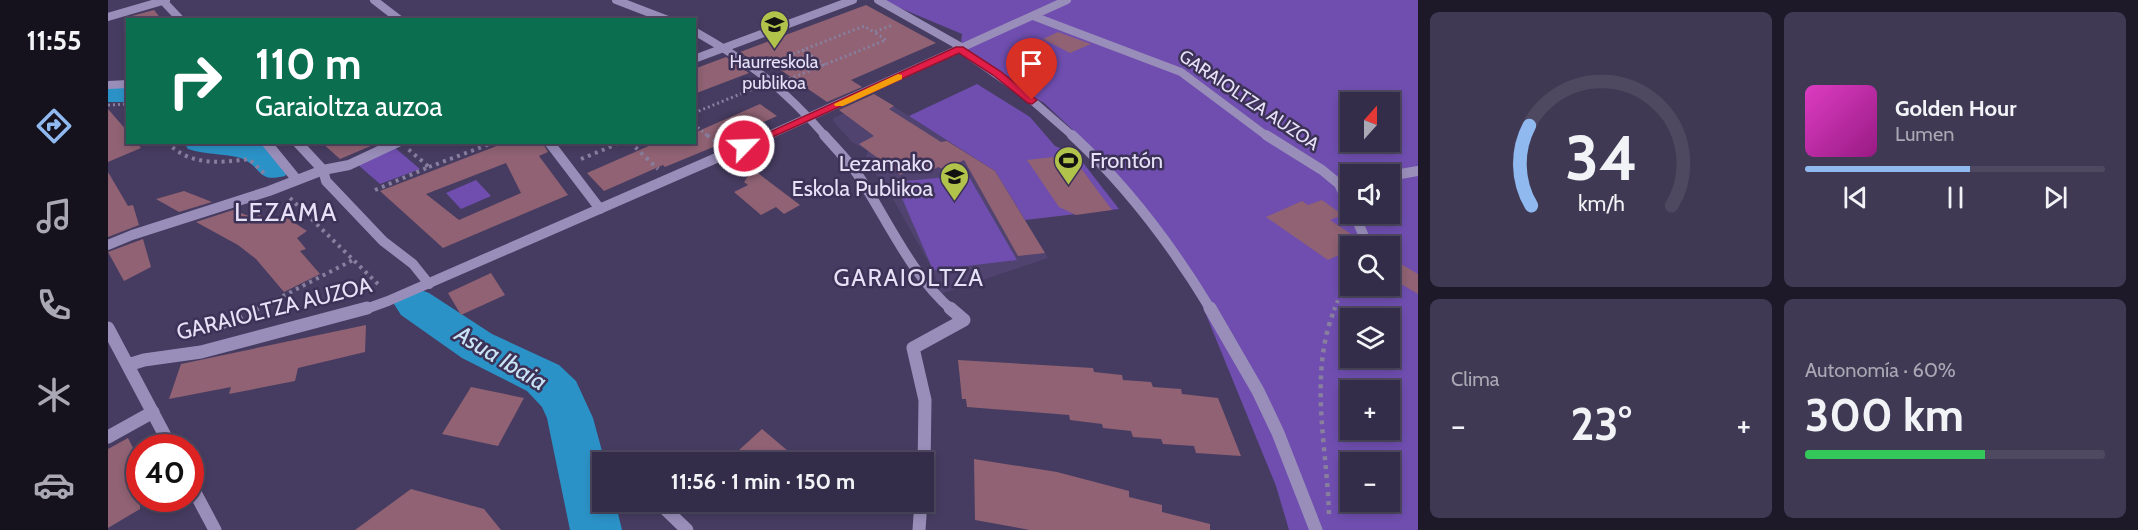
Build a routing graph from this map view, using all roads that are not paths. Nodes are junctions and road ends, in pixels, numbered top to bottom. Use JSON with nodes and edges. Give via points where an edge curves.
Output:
{"nodes":[{"id":1,"x":165,"y":0,"type":"edge"},
{"id":2,"x":374,"y":0,"type":"edge"},
{"id":3,"x":616,"y":0,"type":"edge"},
{"id":4,"x":853,"y":0,"type":"edge"},
{"id":5,"x":878,"y":0,"type":"edge"},
{"id":6,"x":1067,"y":0,"type":"edge"},
{"id":7,"x":1033,"y":16,"type":"junction"},
{"id":8,"x":108,"y":17,"type":"edge"},
{"id":9,"x":180,"y":18,"type":"edge"},
{"id":10,"x":397,"y":18,"type":"edge"},
{"id":11,"x":663,"y":18,"type":"edge"},
{"id":12,"x":696,"y":32,"type":"edge"},
{"id":13,"x":725,"y":48,"type":"junction"},
{"id":14,"x":962,"y":48,"type":"junction"},
{"id":15,"x":696,"y":58,"type":"edge"},
{"id":16,"x":126,"y":84,"type":"edge"},
{"id":17,"x":108,"y":85,"type":"edge"},
{"id":18,"x":809,"y":117,"type":"junction"},
{"id":19,"x":268,"y":144,"type":"edge"},
{"id":20,"x":299,"y":144,"type":"edge"},
{"id":21,"x":396,"y":144,"type":"edge"},
{"id":22,"x":551,"y":144,"type":"edge"},
{"id":23,"x":323,"y":170,"type":"junction"},
{"id":24,"x":1418,"y":171,"type":"edge"},
{"id":25,"x":1400,"y":174,"type":"edge"},
{"id":26,"x":297,"y":180,"type":"junction"},
{"id":27,"x":1339,"y":184,"type":"edge"},
{"id":28,"x":600,"y":209,"type":"junction"},
{"id":29,"x":108,"y":245,"type":"edge"},
{"id":30,"x":429,"y":284,"type":"junction"},
{"id":31,"x":108,"y":328,"type":"edge"},
{"id":32,"x":128,"y":365,"type":"junction"},
{"id":33,"x":153,"y":412,"type":"junction"},
{"id":34,"x":164,"y":434,"type":"edge"},
{"id":35,"x":108,"y":437,"type":"edge"},
{"id":36,"x":924,"y":452,"type":"edge"},
{"id":37,"x":204,"y":509,"type":"edge"},
{"id":38,"x":668,"y":512,"type":"edge"},
{"id":39,"x":920,"y":512,"type":"edge"},
{"id":40,"x":215,"y":530,"type":"edge"},
{"id":41,"x":687,"y":530,"type":"edge"},
{"id":42,"x":919,"y":530,"type":"edge"},
{"id":43,"x":1316,"y":530,"type":"edge"}],
"edges":[{"from":1,"to":8,"type":"street"},
{"from":1,"to":9,"type":"street"},
{"from":2,"to":10,"type":"street"},
{"from":3,"to":11,"type":"street"},
{"from":4,"to":13,"type":"street"},
{"from":5,"to":14,"type":"street"},
{"from":6,"to":7,"type":"street","name":"GARAIOLTZA AUZOA"},
{"from":7,"to":14,"type":"street","name":"GARAIOLTZA AUZOA"},
{"from":7,"to":27,"type":"street","name":"GARAIOLTZA AUZOA","via":[[1181,72]]},
{"from":12,"to":13,"type":"street"},
{"from":13,"to":15,"type":"street"},
{"from":13,"to":18,"type":"street","via":[[766,76]]},
{"from":14,"to":18,"type":"street","name":"GARAIOLTZA AUZOA"},
{"from":14,"to":43,"type":"street","via":[[1049,114],[1104,167],[1188,275],[1229,340],[1278,433]]},
{"from":16,"to":17,"type":"street"},
{"from":18,"to":28,"type":"street","name":"GARAIOLTZA AUZOA"},
{"from":18,"to":36,"type":"street","via":[[859,176],[938,298],[964,320],[913,348],[925,400]]},
{"from":19,"to":26,"type":"street"},
{"from":20,"to":23,"type":"street","name":"GARAIOLTZA AUZOA"},
{"from":21,"to":23,"type":"street","via":[[349,165]]},
{"from":22,"to":28,"type":"street"},
{"from":23,"to":26,"type":"street"},
{"from":23,"to":30,"type":"street","name":"GARAIOLTZA AUZOA","via":[[326,181]]},
{"from":24,"to":25,"type":"street"},
{"from":26,"to":29,"type":"street"},
{"from":28,"to":30,"type":"street","name":"GARAIOLTZA AUZOA"},
{"from":30,"to":32,"type":"street","name":"GARAIOLTZA AUZOA","via":[[351,314],[201,352]]},
{"from":31,"to":32,"type":"street"},
{"from":32,"to":33,"type":"street"},
{"from":33,"to":34,"type":"street"},
{"from":33,"to":35,"type":"street"},
{"from":37,"to":40,"type":"street"},
{"from":38,"to":41,"type":"street"},
{"from":39,"to":42,"type":"street"}]}
